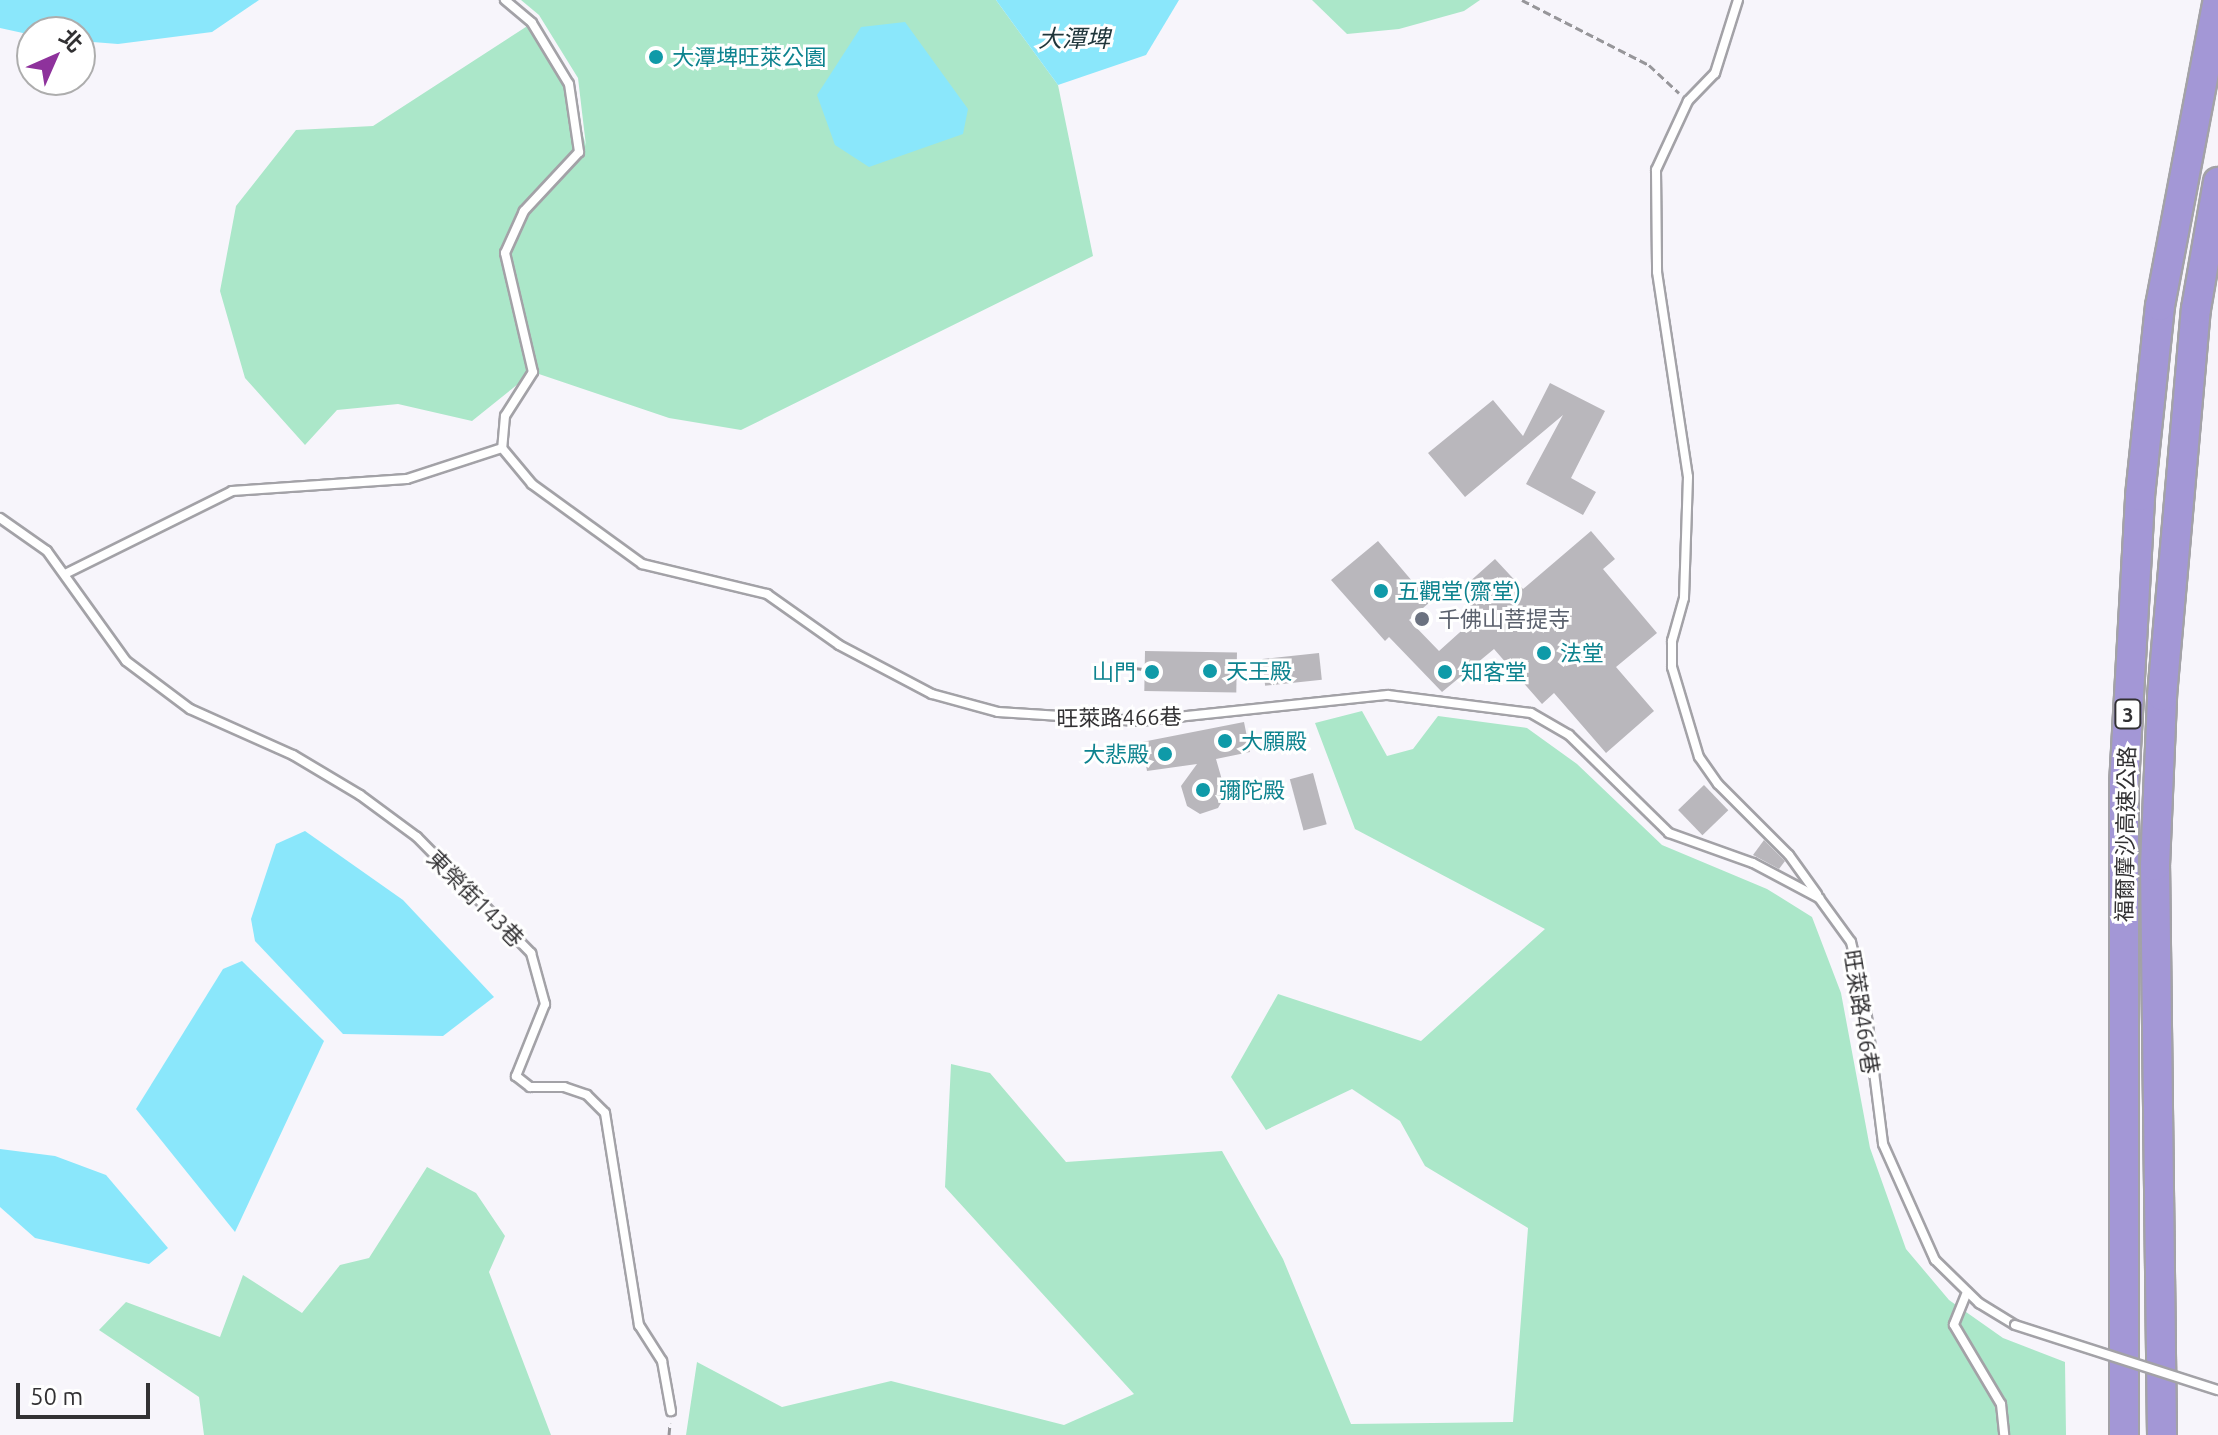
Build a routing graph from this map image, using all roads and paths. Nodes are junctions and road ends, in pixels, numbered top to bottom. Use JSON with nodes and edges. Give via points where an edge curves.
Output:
{"nodes":[{"id":1,"x":505,"y":0,"type":"edge"},
{"id":2,"x":1522,"y":0,"type":"edge"},
{"id":3,"x":1738,"y":0,"type":"edge"},
{"id":4,"x":2218,"y":0,"type":"edge"},
{"id":5,"x":1688,"y":101,"type":"junction"},
{"id":6,"x":2218,"y":182,"type":"edge"},
{"id":7,"x":502,"y":448,"type":"junction"},
{"id":8,"x":0,"y":518,"type":"edge"},
{"id":9,"x":65,"y":574,"type":"junction"},
{"id":10,"x":1124,"y":667,"type":"dead end"},
{"id":11,"x":1151,"y":670,"type":"dead end"},
{"id":12,"x":1819,"y":898,"type":"junction"},
{"id":13,"x":1967,"y":1292,"type":"junction"},
{"id":14,"x":2218,"y":1390,"type":"edge"},
{"id":15,"x":671,"y":1411,"type":"dead end"},
{"id":16,"x":2004,"y":1435,"type":"edge"},
{"id":17,"x":2124,"y":1435,"type":"edge"},
{"id":18,"x":2162,"y":1435,"type":"edge"}],
"edges":[{"from":1,"to":7,"type":"lane","via":[[532,23],[569,84],[579,152],[524,211],[505,253],[533,372],[505,416]]},
{"from":2,"to":5,"type":"path","via":[[1649,65]]},
{"from":3,"to":5,"type":"lane","via":[[1715,73]]},
{"from":4,"to":17,"type":"highway","name":"福爾摩沙高速公路","number":"3","via":[[2160,306],[2139,512],[2124,785]]},
{"from":5,"to":12,"type":"lane","via":[[1656,170],[1657,272],[1688,477],[1684,598],[1672,641],[1672,667],[1699,757],[1718,784],[1789,855]]},
{"from":6,"to":18,"type":"highway","name":"福爾摩沙高速公路","number":"3","via":[[2196,309],[2162,711],[2155,881]]},
{"from":7,"to":9,"type":"lane","via":[[407,479],[232,491]]},
{"from":7,"to":12,"type":"lane","name":"旺萊路466巷","via":[[532,484],[642,564],[767,594],[839,645],[932,694],[1049,719],[1139,721],[1388,695],[1531,713],[1569,735],[1669,833],[1753,863]]},
{"from":8,"to":9,"type":"lane","name":"東榮街143巷","via":[[47,551]]},
{"from":9,"to":15,"type":"lane","name":"東榮街143巷","via":[[126,661],[190,709],[293,755],[360,795],[417,837],[531,953],[545,1004],[516,1076],[530,1087],[564,1087],[587,1095],[605,1113],[639,1325],[662,1361]]},
{"from":10,"to":11,"type":"path"},
{"from":12,"to":13,"type":"lane","name":"旺萊路466巷","via":[[1851,942],[1865,1001],[1883,1144],[1935,1260]]},
{"from":13,"to":14,"type":"lane","name":"旺萊路466巷","bridge":true,"via":[[2015,1325]]},
{"from":13,"to":16,"type":"lane","via":[[1954,1325],[2001,1404]]}]}
